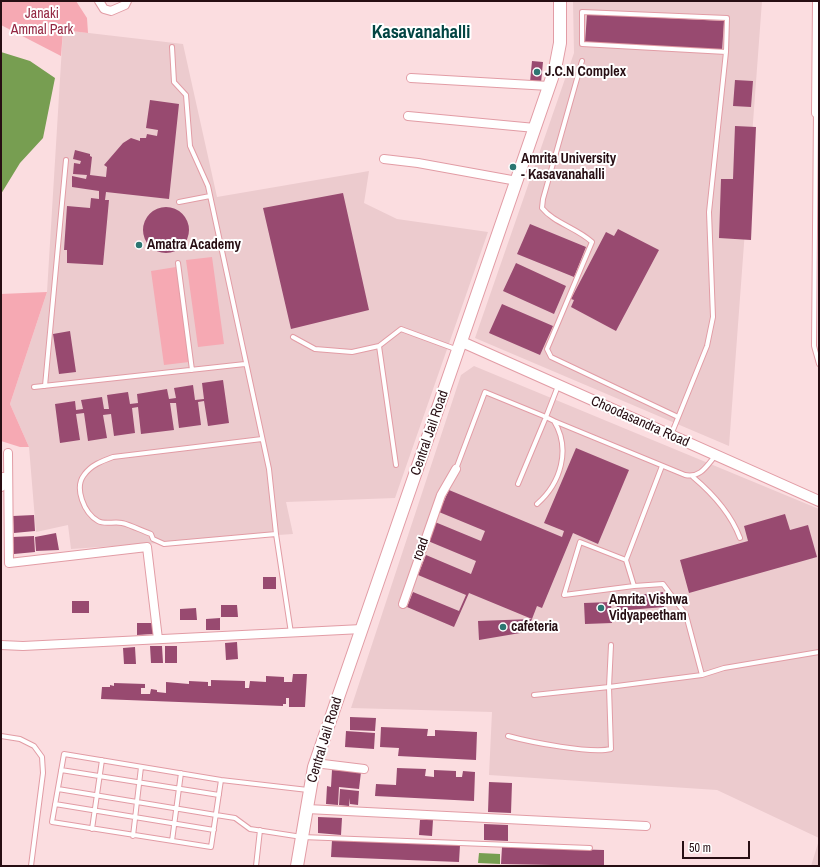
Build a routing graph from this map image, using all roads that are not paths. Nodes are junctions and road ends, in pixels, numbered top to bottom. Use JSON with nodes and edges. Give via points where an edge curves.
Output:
{"nodes":[{"id":1,"x":99,"y":1,"type":"edge"},
{"id":2,"x":127,"y":1,"type":"edge"},
{"id":3,"x":560,"y":1,"type":"edge"},
{"id":4,"x":817,"y":1,"type":"edge"},
{"id":5,"x":172,"y":47,"type":"dead end"},
{"id":6,"x":726,"y":52,"type":"junction"},
{"id":7,"x":582,"y":61,"type":"dead end"},
{"id":8,"x":411,"y":78,"type":"dead end"},
{"id":9,"x":550,"y":86,"type":"junction"},
{"id":10,"x":816,"y":113,"type":"joint"},
{"id":11,"x":408,"y":116,"type":"dead end"},
{"id":12,"x":535,"y":128,"type":"junction"},
{"id":13,"x":384,"y":159,"type":"dead end"},
{"id":14,"x":66,"y":160,"type":"dead end"},
{"id":15,"x":517,"y":181,"type":"junction"},
{"id":16,"x":210,"y":196,"type":"junction"},
{"id":17,"x":179,"y":202,"type":"dead end"},
{"id":18,"x":178,"y":263,"type":"dead end"},
{"id":19,"x":293,"y":336,"type":"dead end"},
{"id":20,"x":379,"y":346,"type":"junction"},
{"id":21,"x":460,"y":346,"type":"junction"},
{"id":22,"x":245,"y":364,"type":"junction"},
{"id":23,"x":819,"y":364,"type":"edge"},
{"id":24,"x":192,"y":370,"type":"junction"},
{"id":25,"x":559,"y":385,"type":"junction"},
{"id":26,"x":45,"y":386,"type":"junction"},
{"id":27,"x":34,"y":387,"type":"dead end"},
{"id":28,"x":546,"y":417,"type":"junction"},
{"id":29,"x":678,"y":417,"type":"junction"},
{"id":30,"x":554,"y":421,"type":"junction"},
{"id":31,"x":671,"y":436,"type":"junction"},
{"id":32,"x":262,"y":439,"type":"junction"},
{"id":33,"x":8,"y":453,"type":"dead end"},
{"id":34,"x":715,"y":455,"type":"junction"},
{"id":35,"x":396,"y":465,"type":"dead end"},
{"id":36,"x":662,"y":466,"type":"junction"},
{"id":37,"x":456,"y":469,"type":"joint"},
{"id":38,"x":693,"y":476,"type":"junction"},
{"id":39,"x":3,"y":477,"type":"dead end"},
{"id":40,"x":518,"y":484,"type":"dead end"},
{"id":41,"x":1,"y":487,"type":"edge"},
{"id":42,"x":819,"y":501,"type":"edge"},
{"id":43,"x":537,"y":504,"type":"dead end"},
{"id":44,"x":276,"y":534,"type":"junction"},
{"id":45,"x":740,"y":538,"type":"dead end"},
{"id":46,"x":626,"y":560,"type":"junction"},
{"id":47,"x":634,"y":586,"type":"junction"},
{"id":48,"x":403,"y":604,"type":"dead end"},
{"id":49,"x":362,"y":629,"type":"junction"},
{"id":50,"x":291,"y":633,"type":"junction"},
{"id":51,"x":158,"y":639,"type":"junction"},
{"id":52,"x":1,"y":645,"type":"edge"},
{"id":53,"x":611,"y":645,"type":"dead end"},
{"id":54,"x":819,"y":652,"type":"edge"},
{"id":55,"x":702,"y":674,"type":"junction"},
{"id":56,"x":609,"y":687,"type":"junction"},
{"id":57,"x":534,"y":695,"type":"dead end"},
{"id":58,"x":1,"y":736,"type":"edge"},
{"id":59,"x":508,"y":736,"type":"dead end"},
{"id":60,"x":102,"y":760,"type":"junction"},
{"id":61,"x":315,"y":763,"type":"junction"},
{"id":62,"x":141,"y":767,"type":"junction"},
{"id":63,"x":364,"y":769,"type":"dead end"},
{"id":64,"x":61,"y":770,"type":"junction"},
{"id":65,"x":181,"y":773,"type":"junction"},
{"id":66,"x":99,"y":776,"type":"junction"},
{"id":67,"x":221,"y":780,"type":"junction"},
{"id":68,"x":140,"y":782,"type":"junction"},
{"id":69,"x":58,"y":789,"type":"junction"},
{"id":70,"x":179,"y":789,"type":"junction"},
{"id":71,"x":310,"y":790,"type":"junction"},
{"id":72,"x":96,"y":795,"type":"junction"},
{"id":73,"x":219,"y":795,"type":"junction"},
{"id":74,"x":138,"y":802,"type":"junction"},
{"id":75,"x":55,"y":804,"type":"junction"},
{"id":76,"x":176,"y":808,"type":"junction"},
{"id":77,"x":307,"y":808,"type":"junction"},
{"id":78,"x":95,"y":810,"type":"junction"},
{"id":79,"x":216,"y":814,"type":"junction"},
{"id":80,"x":135,"y":818,"type":"junction"},
{"id":81,"x":174,"y":824,"type":"junction"},
{"id":82,"x":646,"y":826,"type":"dead end"},
{"id":83,"x":92,"y":829,"type":"junction"},
{"id":84,"x":214,"y":830,"type":"junction"},
{"id":85,"x":260,"y":830,"type":"junction"},
{"id":86,"x":133,"y":836,"type":"junction"},
{"id":87,"x":302,"y":837,"type":"junction"},
{"id":88,"x":172,"y":842,"type":"junction"},
{"id":89,"x":590,"y":848,"type":"dead end"},
{"id":90,"x":31,"y":866,"type":"edge"},
{"id":91,"x":256,"y":866,"type":"edge"},
{"id":92,"x":298,"y":866,"type":"edge"}],
"edges":[{"from":1,"to":2,"type":"street","via":[[104,9],[112,11],[125,5]]},
{"from":3,"to":9,"type":"main road","name":"Central Jail Road","via":[[560,43]]},
{"from":4,"to":10,"type":"street"},
{"from":5,"to":16,"type":"lane","via":[[174,82],[186,95],[190,146],[204,174]]},
{"from":6,"to":6,"type":"lane","via":[[727,18],[582,12],[582,44]]},
{"from":6,"to":29,"type":"lane","via":[[709,212],[712,331]]},
{"from":7,"to":29,"type":"lane","via":[[542,208],[546,214],[592,242],[547,348],[551,357]]},
{"from":8,"to":9,"type":"street"},
{"from":9,"to":12,"type":"main road","name":"Central Jail Road"},
{"from":10,"to":23,"type":"lane","via":[[814,346]]},
{"from":11,"to":12,"type":"street"},
{"from":12,"to":15,"type":"main road","name":"Central Jail Road"},
{"from":13,"to":15,"type":"street"},
{"from":14,"to":26,"type":"lane"},
{"from":15,"to":21,"type":"main road","name":"Central Jail Road"},
{"from":16,"to":17,"type":"lane"},
{"from":16,"to":22,"type":"lane"},
{"from":18,"to":24,"type":"lane"},
{"from":19,"to":20,"type":"lane","via":[[315,348],[352,352]]},
{"from":20,"to":21,"type":"lane","via":[[401,329]]},
{"from":20,"to":35,"type":"lane"},
{"from":21,"to":25,"type":"street","name":"Choodasandra Road"},
{"from":21,"to":49,"type":"main road","name":"Central Jail Road"},
{"from":22,"to":24,"type":"lane"},
{"from":22,"to":32,"type":"lane"},
{"from":24,"to":26,"type":"lane"},
{"from":25,"to":28,"type":"lane"},
{"from":25,"to":31,"type":"street","name":"Choodasandra Road"},
{"from":26,"to":27,"type":"lane"},
{"from":28,"to":30,"type":"lane"},
{"from":28,"to":37,"type":"lane","via":[[485,392]]},
{"from":28,"to":40,"type":"lane"},
{"from":29,"to":31,"type":"lane"},
{"from":30,"to":36,"type":"lane"},
{"from":30,"to":43,"type":"lane","via":[[564,442],[564,457],[556,480]]},
{"from":31,"to":34,"type":"street","name":"Choodasandra Road"},
{"from":32,"to":44,"type":"lane","via":[[269,469]]},
{"from":32,"to":44,"type":"lane","via":[[112,457],[91,467],[83,476],[80,483],[81,494],[84,505],[98,521],[122,523],[151,534],[152,539],[164,544]]},
{"from":33,"to":51,"type":"street","via":[[9,563],[148,547]]},
{"from":34,"to":38,"type":"lane","via":[[700,473]]},
{"from":34,"to":42,"type":"street","name":"Choodasandra Road"},
{"from":36,"to":38,"type":"lane"},
{"from":36,"to":46,"type":"lane"},
{"from":37,"to":48,"type":"street","name":"road","via":[[441,495]]},
{"from":38,"to":45,"type":"lane","via":[[721,505]]},
{"from":39,"to":41,"type":"street"},
{"from":44,"to":50,"type":"lane"},
{"from":46,"to":47,"type":"lane"},
{"from":46,"to":47,"type":"lane","via":[[580,542],[564,595]]},
{"from":47,"to":55,"type":"lane","via":[[663,584],[686,615]]},
{"from":49,"to":50,"type":"street"},
{"from":49,"to":61,"type":"main road","name":"Central Jail Road"},
{"from":50,"to":51,"type":"street"},
{"from":51,"to":52,"type":"street"},
{"from":53,"to":56,"type":"lane"},
{"from":54,"to":55,"type":"lane"},
{"from":55,"to":56,"type":"lane"},
{"from":56,"to":57,"type":"lane"},
{"from":56,"to":59,"type":"lane","via":[[611,749],[570,748]]},
{"from":58,"to":90,"type":"lane","via":[[20,739],[34,746],[42,757],[43,773]]},
{"from":60,"to":62,"type":"lane"},
{"from":60,"to":64,"type":"lane","via":[[64,754]]},
{"from":60,"to":66,"type":"lane"},
{"from":61,"to":63,"type":"street"},
{"from":61,"to":71,"type":"main road","name":"Central Jail Road"},
{"from":62,"to":65,"type":"lane"},
{"from":62,"to":68,"type":"lane"},
{"from":64,"to":66,"type":"lane"},
{"from":64,"to":69,"type":"lane"},
{"from":65,"to":67,"type":"lane"},
{"from":65,"to":70,"type":"lane"},
{"from":66,"to":68,"type":"lane"},
{"from":66,"to":72,"type":"lane"},
{"from":67,"to":71,"type":"lane"},
{"from":67,"to":73,"type":"lane"},
{"from":68,"to":70,"type":"lane"},
{"from":68,"to":74,"type":"lane"},
{"from":69,"to":72,"type":"lane"},
{"from":69,"to":75,"type":"lane"},
{"from":70,"to":73,"type":"lane"},
{"from":70,"to":76,"type":"lane"},
{"from":71,"to":77,"type":"main road","name":"Central Jail Road"},
{"from":72,"to":74,"type":"lane"},
{"from":72,"to":78,"type":"lane"},
{"from":73,"to":79,"type":"lane"},
{"from":74,"to":76,"type":"lane"},
{"from":74,"to":80,"type":"lane"},
{"from":75,"to":78,"type":"lane"},
{"from":75,"to":83,"type":"lane","via":[[52,822]]},
{"from":76,"to":79,"type":"lane"},
{"from":76,"to":81,"type":"lane"},
{"from":77,"to":82,"type":"street"},
{"from":77,"to":87,"type":"main road","name":"Central Jail Road"},
{"from":78,"to":80,"type":"lane"},
{"from":78,"to":83,"type":"lane"},
{"from":79,"to":84,"type":"lane"},
{"from":79,"to":85,"type":"lane","via":[[234,818],[250,829]]},
{"from":80,"to":81,"type":"lane"},
{"from":80,"to":86,"type":"lane"},
{"from":81,"to":84,"type":"lane"},
{"from":81,"to":88,"type":"lane"},
{"from":83,"to":86,"type":"lane"},
{"from":84,"to":88,"type":"lane","via":[[211,848]]},
{"from":85,"to":87,"type":"lane"},
{"from":85,"to":91,"type":"lane"},
{"from":86,"to":88,"type":"lane"},
{"from":87,"to":89,"type":"lane"},
{"from":87,"to":92,"type":"main road","name":"Central Jail Road"}]}
